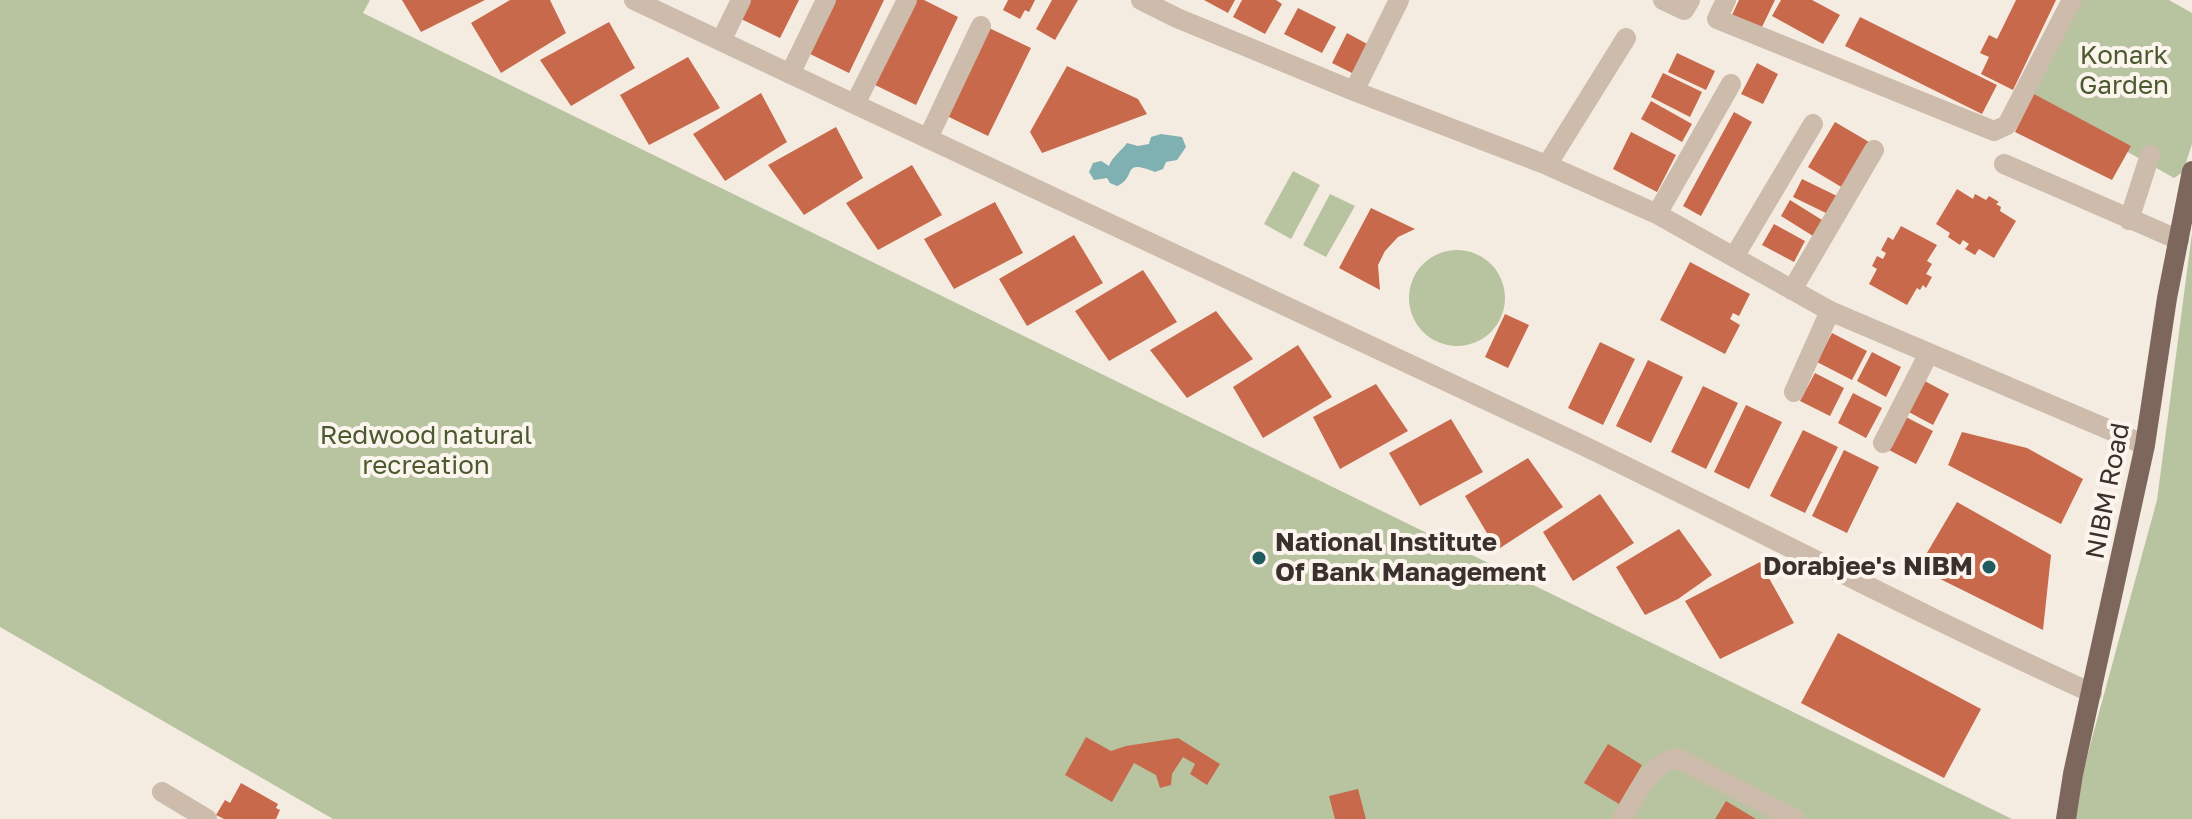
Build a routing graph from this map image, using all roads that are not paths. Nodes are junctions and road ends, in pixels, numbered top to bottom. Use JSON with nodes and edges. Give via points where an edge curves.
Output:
{"nodes":[{"id":1,"x":741,"y":0,"type":"edge"},
{"id":2,"x":826,"y":0,"type":"edge"},
{"id":3,"x":907,"y":0,"type":"edge"},
{"id":4,"x":1141,"y":0,"type":"edge"},
{"id":5,"x":1399,"y":0,"type":"edge"},
{"id":6,"x":1663,"y":0,"type":"edge"},
{"id":7,"x":1690,"y":0,"type":"edge"},
{"id":8,"x":1726,"y":0,"type":"edge"},
{"id":9,"x":2072,"y":0,"type":"edge"},
{"id":10,"x":648,"y":3,"type":"edge"},
{"id":11,"x":1182,"y":9,"type":"edge"},
{"id":12,"x":981,"y":26,"type":"dead end"},
{"id":13,"x":1626,"y":38,"type":"dead end"},
{"id":14,"x":721,"y":41,"type":"junction"},
{"id":15,"x":790,"y":74,"type":"junction"},
{"id":16,"x":1731,"y":84,"type":"dead end"},
{"id":17,"x":1354,"y":91,"type":"junction"},
{"id":18,"x":855,"y":104,"type":"junction"},
{"id":19,"x":1813,"y":124,"type":"dead end"},
{"id":20,"x":928,"y":138,"type":"junction"},
{"id":21,"x":1874,"y":150,"type":"dead end"},
{"id":22,"x":2150,"y":155,"type":"dead end"},
{"id":23,"x":2004,"y":164,"type":"dead end"},
{"id":24,"x":1547,"y":165,"type":"junction"},
{"id":25,"x":2192,"y":171,"type":"edge"},
{"id":26,"x":1657,"y":214,"type":"junction"},
{"id":27,"x":2129,"y":220,"type":"junction"},
{"id":28,"x":2179,"y":240,"type":"junction"},
{"id":29,"x":1734,"y":257,"type":"junction"},
{"id":30,"x":1792,"y":290,"type":"junction"},
{"id":31,"x":1830,"y":311,"type":"junction"},
{"id":32,"x":1929,"y":353,"type":"junction"},
{"id":33,"x":1794,"y":392,"type":"dead end"},
{"id":34,"x":1883,"y":443,"type":"dead end"},
{"id":35,"x":2145,"y":445,"type":"junction"},
{"id":36,"x":2092,"y":693,"type":"junction"},
{"id":37,"x":162,"y":792,"type":"dead end"},
{"id":38,"x":207,"y":819,"type":"edge"},
{"id":39,"x":1622,"y":819,"type":"edge"},
{"id":40,"x":1795,"y":819,"type":"edge"},
{"id":41,"x":2066,"y":819,"type":"edge"}],
"edges":[{"from":1,"to":14,"type":"street"},
{"from":2,"to":15,"type":"street"},
{"from":3,"to":18,"type":"street"},
{"from":4,"to":11,"type":"street"},
{"from":5,"to":17,"type":"street"},
{"from":6,"to":7,"type":"street","via":[[1684,10]]},
{"from":8,"to":9,"type":"street","via":[[1717,19],[1994,131],[2007,125]]},
{"from":10,"to":14,"type":"street"},
{"from":11,"to":17,"type":"street"},
{"from":12,"to":20,"type":"street"},
{"from":13,"to":24,"type":"street"},
{"from":14,"to":15,"type":"street"},
{"from":15,"to":18,"type":"street"},
{"from":16,"to":26,"type":"street"},
{"from":17,"to":24,"type":"street"},
{"from":18,"to":20,"type":"street"},
{"from":19,"to":29,"type":"street"},
{"from":20,"to":36,"type":"street","via":[[1649,477]]},
{"from":21,"to":30,"type":"street"},
{"from":22,"to":27,"type":"street"},
{"from":23,"to":27,"type":"street"},
{"from":24,"to":26,"type":"street"},
{"from":25,"to":28,"type":"main road","name":"NIBM Road"},
{"from":26,"to":29,"type":"street"},
{"from":27,"to":28,"type":"street"},
{"from":28,"to":35,"type":"main road","name":"NIBM Road"},
{"from":29,"to":30,"type":"street"},
{"from":30,"to":31,"type":"street"},
{"from":31,"to":32,"type":"street"},
{"from":31,"to":33,"type":"street"},
{"from":32,"to":34,"type":"street"},
{"from":32,"to":35,"type":"street"},
{"from":35,"to":36,"type":"main road","name":"NIBM Road"},
{"from":36,"to":41,"type":"main road","name":"NIBM Road"},
{"from":37,"to":38,"type":"street"},
{"from":39,"to":40,"type":"street","via":[[1649,775],[1663,761],[1677,758]]}]}
